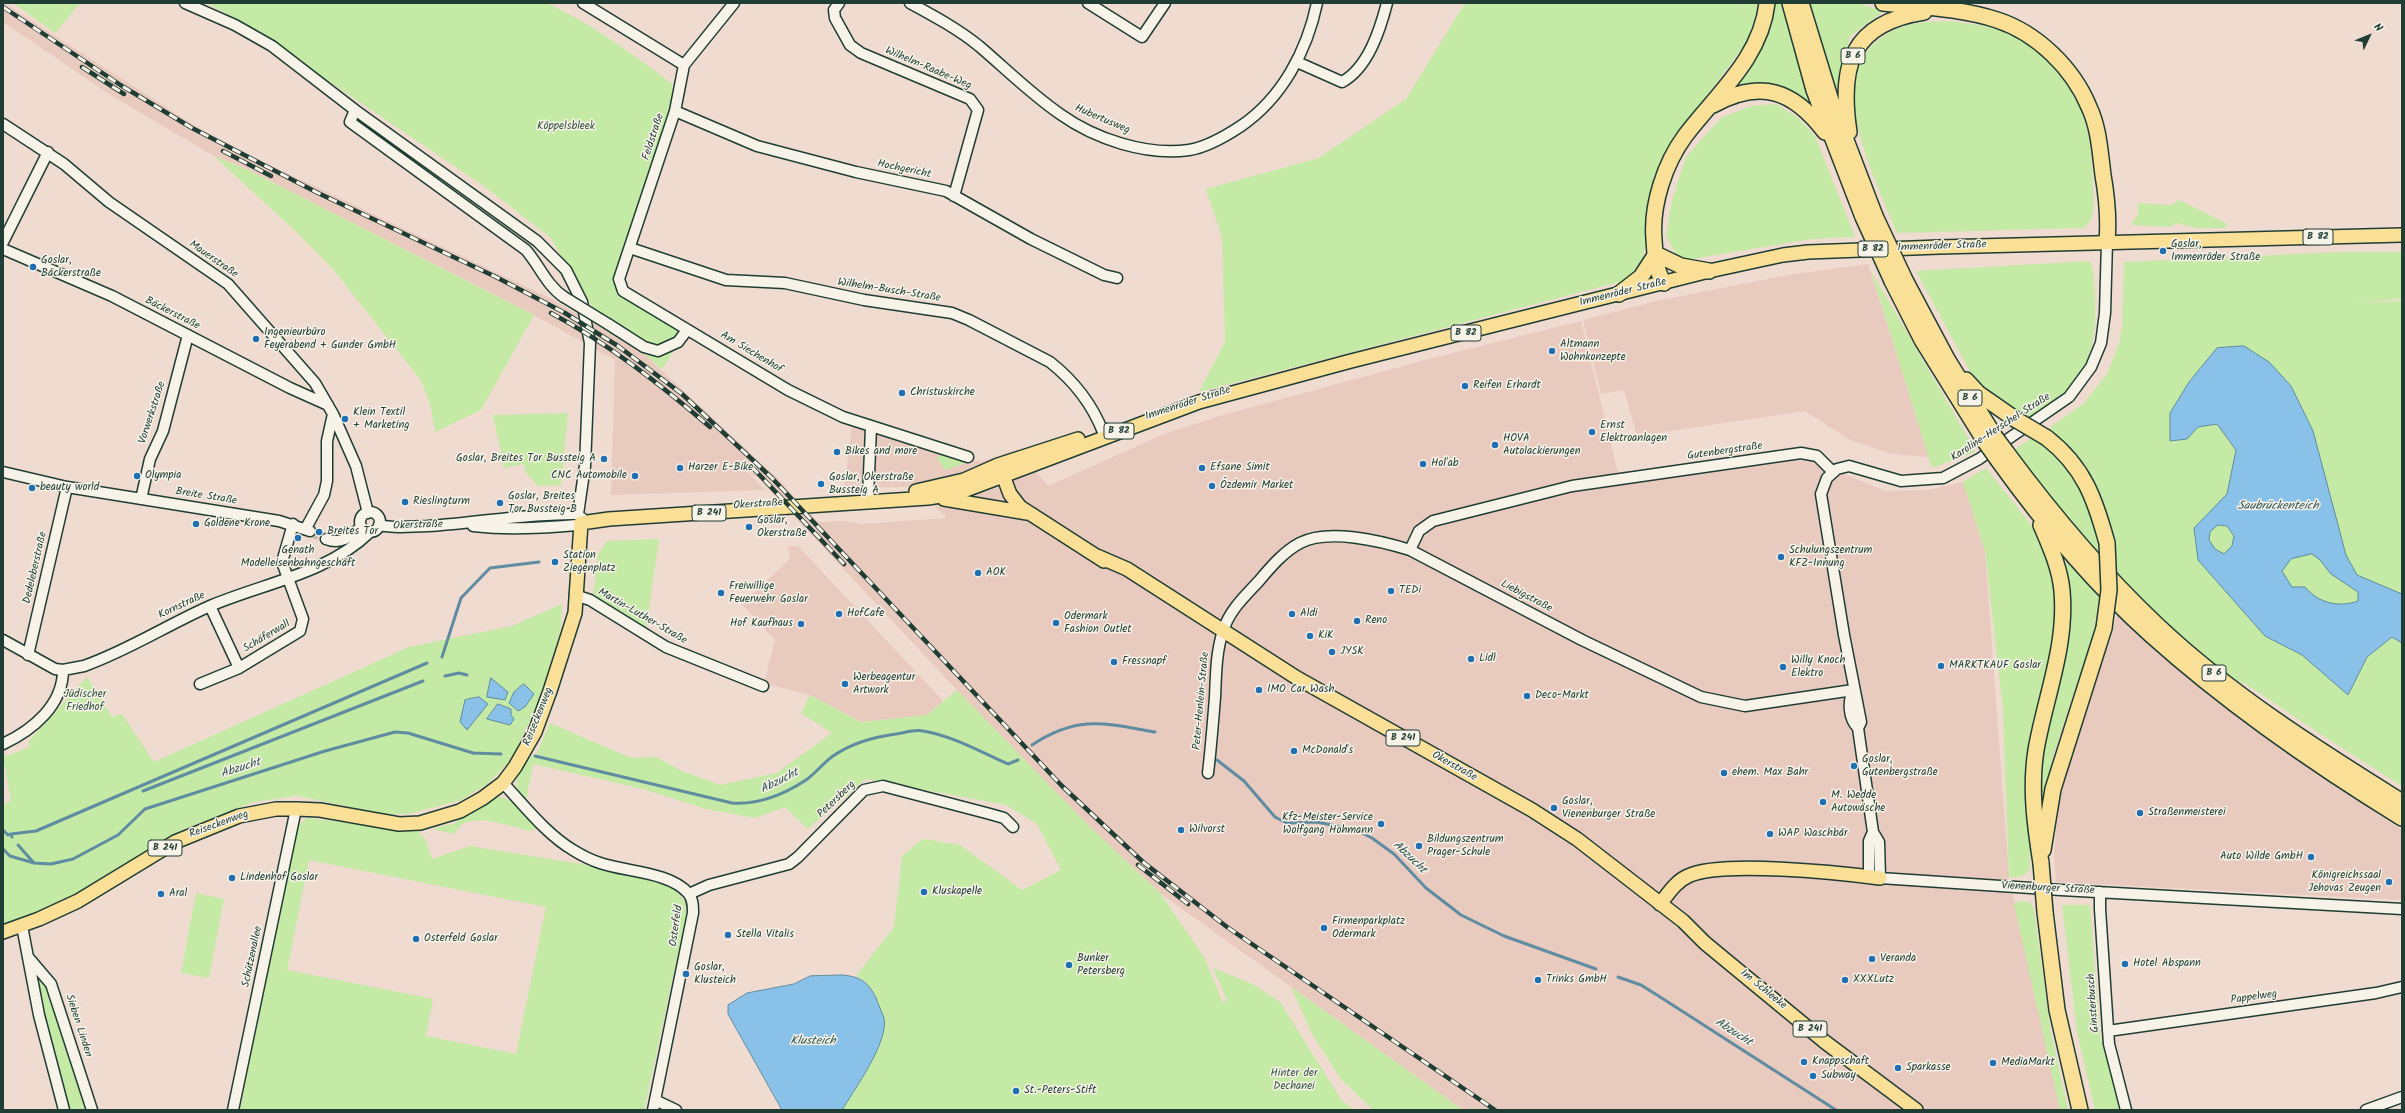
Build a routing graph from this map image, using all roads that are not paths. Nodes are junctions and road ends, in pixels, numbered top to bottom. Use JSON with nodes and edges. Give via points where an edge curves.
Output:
{"nodes":[{"id":1,"x":185,"y":3,"type":"edge"},
{"id":2,"x":583,"y":3,"type":"edge"},
{"id":3,"x":734,"y":3,"type":"edge"},
{"id":4,"x":839,"y":3,"type":"edge"},
{"id":5,"x":910,"y":3,"type":"edge"},
{"id":6,"x":1088,"y":3,"type":"edge"},
{"id":7,"x":1165,"y":3,"type":"edge"},
{"id":8,"x":1317,"y":3,"type":"edge"},
{"id":9,"x":1387,"y":3,"type":"edge"},
{"id":10,"x":1767,"y":3,"type":"edge"},
{"id":11,"x":1790,"y":3,"type":"edge"},
{"id":12,"x":1801,"y":3,"type":"edge"},
{"id":13,"x":1883,"y":3,"type":"edge"},
{"id":14,"x":1946,"y":9,"type":"junction"},
{"id":15,"x":1297,"y":62,"type":"junction"},
{"id":16,"x":684,"y":65,"type":"junction"},
{"id":17,"x":1711,"y":106,"type":"junction"},
{"id":18,"x":355,"y":110,"type":"junction"},
{"id":19,"x":675,"y":111,"type":"junction"},
{"id":20,"x":3,"y":124,"type":"edge"},
{"id":21,"x":1833,"y":144,"type":"junction"},
{"id":22,"x":48,"y":152,"type":"junction"},
{"id":23,"x":1854,"y":164,"type":"junction"},
{"id":24,"x":954,"y":196,"type":"junction"},
{"id":25,"x":1869,"y":217,"type":"junction"},
{"id":26,"x":2402,"y":235,"type":"edge"},
{"id":27,"x":3,"y":242,"type":"edge"},
{"id":28,"x":2104,"y":242,"type":"junction"},
{"id":29,"x":630,"y":248,"type":"junction"},
{"id":30,"x":3,"y":249,"type":"edge"},
{"id":31,"x":1656,"y":252,"type":"junction"},
{"id":32,"x":1709,"y":271,"type":"junction"},
{"id":33,"x":1117,"y":278,"type":"dead end"},
{"id":34,"x":1899,"y":280,"type":"junction"},
{"id":35,"x":1664,"y":283,"type":"junction"},
{"id":36,"x":622,"y":291,"type":"joint"},
{"id":37,"x":1619,"y":294,"type":"junction"},
{"id":38,"x":687,"y":330,"type":"junction"},
{"id":39,"x":188,"y":335,"type":"junction"},
{"id":40,"x":1947,"y":359,"type":"junction"},
{"id":41,"x":1351,"y":361,"type":"junction"},
{"id":42,"x":330,"y":410,"type":"junction"},
{"id":43,"x":871,"y":428,"type":"junction"},
{"id":44,"x":1103,"y":432,"type":"junction"},
{"id":45,"x":1991,"y":440,"type":"junction"},
{"id":46,"x":968,"y":457,"type":"dead end"},
{"id":47,"x":2003,"y":457,"type":"junction"},
{"id":48,"x":1004,"y":470,"type":"junction"},
{"id":49,"x":3,"y":472,"type":"edge"},
{"id":50,"x":1833,"y":472,"type":"junction"},
{"id":51,"x":67,"y":487,"type":"junction"},
{"id":52,"x":868,"y":497,"type":"junction"},
{"id":53,"x":936,"y":497,"type":"junction"},
{"id":54,"x":141,"y":499,"type":"junction"},
{"id":55,"x":836,"y":502,"type":"junction"},
{"id":56,"x":2035,"y":510,"type":"junction"},
{"id":57,"x":368,"y":513,"type":"junction"},
{"id":58,"x":1030,"y":514,"type":"junction"},
{"id":59,"x":580,"y":519,"type":"junction"},
{"id":60,"x":293,"y":524,"type":"junction"},
{"id":61,"x":457,"y":524,"type":"junction"},
{"id":62,"x":379,"y":525,"type":"junction"},
{"id":63,"x":366,"y":530,"type":"junction"},
{"id":64,"x":326,"y":539,"type":"tunnel mouth"},
{"id":65,"x":1410,"y":550,"type":"junction"},
{"id":66,"x":287,"y":577,"type":"junction"},
{"id":67,"x":575,"y":595,"type":"junction"},
{"id":68,"x":210,"y":606,"type":"junction"},
{"id":69,"x":1222,"y":632,"type":"junction"},
{"id":70,"x":3,"y":640,"type":"edge"},
{"id":71,"x":28,"y":655,"type":"junction"},
{"id":72,"x":239,"y":668,"type":"junction"},
{"id":73,"x":62,"y":670,"type":"junction"},
{"id":74,"x":200,"y":684,"type":"dead end"},
{"id":75,"x":763,"y":686,"type":"dead end"},
{"id":76,"x":1853,"y":690,"type":"junction"},
{"id":77,"x":3,"y":744,"type":"edge"},
{"id":78,"x":1208,"y":773,"type":"dead end"},
{"id":79,"x":498,"y":786,"type":"junction"},
{"id":80,"x":2402,"y":802,"type":"edge"},
{"id":81,"x":296,"y":808,"type":"junction"},
{"id":82,"x":2402,"y":818,"type":"edge"},
{"id":83,"x":1013,"y":827,"type":"dead end"},
{"id":84,"x":2041,"y":863,"type":"junction"},
{"id":85,"x":1874,"y":877,"type":"junction"},
{"id":86,"x":2100,"y":892,"type":"junction"},
{"id":87,"x":689,"y":894,"type":"junction"},
{"id":88,"x":1662,"y":905,"type":"junction"},
{"id":89,"x":2402,"y":909,"type":"edge"},
{"id":90,"x":22,"y":926,"type":"junction"},
{"id":91,"x":3,"y":932,"type":"edge"},
{"id":92,"x":27,"y":957,"type":"junction"},
{"id":93,"x":2402,"y":987,"type":"edge"},
{"id":94,"x":2108,"y":1031,"type":"junction"},
{"id":95,"x":2402,"y":1097,"type":"edge"},
{"id":96,"x":654,"y":1105,"type":"edge"},
{"id":97,"x":64,"y":1110,"type":"edge"},
{"id":98,"x":92,"y":1110,"type":"edge"},
{"id":99,"x":233,"y":1110,"type":"edge"},
{"id":100,"x":676,"y":1110,"type":"edge"},
{"id":101,"x":1916,"y":1110,"type":"edge"},
{"id":102,"x":2080,"y":1110,"type":"edge"},
{"id":103,"x":2126,"y":1110,"type":"edge"},
{"id":104,"x":2366,"y":1110,"type":"edge"}],
"edges":[{"from":1,"to":18,"type":"street","via":[[254,34]]},
{"from":2,"to":16,"type":"street"},
{"from":3,"to":16,"type":"street","name":"Feldstraße"},
{"from":4,"to":24,"type":"street","name":"Wilhelm-Raabe-Weg","via":[[834,10],[835,18],[850,45],[870,57],[970,99],[978,110]]},
{"from":5,"to":15,"type":"street","name":"Hubertusweg","via":[[978,45],[1061,115],[1113,140],[1139,147],[1188,150],[1232,133],[1253,117],[1278,90]]},
{"from":6,"to":7,"type":"street","via":[[1142,37]]},
{"from":8,"to":15,"type":"street","name":"Hubertusweg","via":[[1314,20]]},
{"from":9,"to":15,"type":"street","via":[[1364,60],[1351,78],[1342,82]]},
{"from":10,"to":17,"type":"highway","via":[[1760,33],[1749,56]]},
{"from":11,"to":21,"type":"highway","number":"B 6","via":[[1808,70]]},
{"from":12,"to":23,"type":"highway","number":"B 6","via":[[1820,70]]},
{"from":13,"to":14,"type":"highway","number":"B 6"},
{"from":14,"to":23,"type":"highway","number":"B 6","via":[[1893,19],[1872,33],[1854,53],[1844,83]]},
{"from":14,"to":28,"type":"highway","number":"B 6","via":[[1997,20],[2020,30],[2065,66],[2090,107],[2097,134],[2109,207]]},
{"from":16,"to":19,"type":"street","name":"Feldstraße"},
{"from":17,"to":21,"type":"highway","via":[[1745,92],[1765,90],[1783,95],[1804,109]]},
{"from":17,"to":31,"type":"highway","via":[[1684,137],[1662,183],[1654,216]]},
{"from":18,"to":38,"type":"street","bridge":true,"via":[[350,122],[526,250],[553,289],[564,297],[644,347],[658,351],[678,342]]},
{"from":18,"to":59,"type":"street","via":[[537,241],[566,270],[582,302],[590,342],[586,445],[588,472]]},
{"from":19,"to":24,"type":"street","name":"Hochgericht","via":[[757,146],[856,172],[946,191]]},
{"from":19,"to":29,"type":"street","name":"Feldstraße"},
{"from":20,"to":22,"type":"street","name":"Mauerstraße"},
{"from":21,"to":25,"type":"highway","number":"B 6"},
{"from":22,"to":27,"type":"street"},
{"from":22,"to":42,"type":"street","name":"Mauerstraße","via":[[109,202],[228,284],[306,371]]},
{"from":23,"to":25,"type":"highway","number":"B 6"},
{"from":24,"to":33,"type":"street","name":"Hochgericht","via":[[1031,239],[1104,275]]},
{"from":25,"to":34,"type":"highway","number":"B 6","bridge":true},
{"from":26,"to":28,"type":"main road","name":"Immenröder Straße","number":"B 82"},
{"from":28,"to":32,"type":"main road","name":"Immenröder Straße","number":"B 82","via":[[1808,252]]},
{"from":28,"to":50,"type":"street","name":"Karoline-Herschel-Straße","via":[[2104,329],[2091,367],[2069,397],[1979,459],[1943,478],[1901,481],[1849,466]]},
{"from":29,"to":36,"type":"street","name":"Feldstraße","via":[[619,279]]},
{"from":29,"to":44,"type":"street","name":"Wilhelm-Busch-Straße","via":[[726,280],[785,283],[864,300],[935,309],[969,320],[1060,369],[1094,410]]},
{"from":30,"to":39,"type":"street","name":"Bäckerstraße","via":[[112,296]]},
{"from":31,"to":32,"type":"highway","via":[[1681,266]]},
{"from":31,"to":35,"type":"highway"},
{"from":31,"to":37,"type":"highway","via":[[1641,277]]},
{"from":32,"to":35,"type":"main road","name":"Immenröder Straße","number":"B 82"},
{"from":34,"to":40,"type":"highway","number":"B 6"},
{"from":34,"to":45,"type":"highway","number":"B 6","via":[[1922,340]]},
{"from":35,"to":37,"type":"main road","name":"Immenröder Straße","number":"B 82"},
{"from":36,"to":38,"type":"street","name":"Am Siechenhof"},
{"from":37,"to":41,"type":"main road","name":"Immenröder Straße","number":"B 82"},
{"from":38,"to":43,"type":"street","name":"Am Siechenhof","via":[[788,390]]},
{"from":39,"to":42,"type":"street","name":"Bäckerstraße"},
{"from":39,"to":54,"type":"street","name":"Vorwerkstraße","via":[[163,431],[150,459]]},
{"from":40,"to":45,"type":"highway","number":"B 6"},
{"from":40,"to":84,"type":"highway","bridge":true,"via":[[1979,394],[2047,438],[2066,454],[2084,479],[2097,508],[2107,543],[2109,590],[2104,628],[2053,789]]},
{"from":41,"to":44,"type":"main road","name":"Immenröder Straße","number":"B 82","via":[[1197,399]]},
{"from":41,"to":48,"type":"main road","name":"Immenröder Straße","number":"B 82","via":[[1176,409]]},
{"from":42,"to":57,"type":"street","name":"Mauerstraße","via":[[356,466]]},
{"from":42,"to":60,"type":"street","name":"Breite Straße","via":[[327,481],[324,495],[308,530]]},
{"from":43,"to":46,"type":"street","name":"Am Siechenhof"},
{"from":43,"to":52,"type":"street"},
{"from":44,"to":48,"type":"main road","name":"Immenröder Straße","number":"B 82"},
{"from":45,"to":47,"type":"highway","number":"B 6","bridge":true},
{"from":47,"to":56,"type":"highway","number":"B 6"},
{"from":47,"to":80,"type":"highway","number":"B 6","via":[[2098,566],[2158,626],[2254,704]]},
{"from":48,"to":52,"type":"main road","name":"Okerstraße","number":"B 82","via":[[983,471],[964,480],[927,490]]},
{"from":48,"to":53,"type":"main road","number":"B 82","via":[[958,493]]},
{"from":48,"to":58,"type":"main road","name":"Okerstraße","number":"B 82","via":[[1014,493]]},
{"from":49,"to":51,"type":"street","name":"Breite Straße"},
{"from":50,"to":65,"type":"street","name":"Gutenbergstraße","via":[[1817,456],[1801,453],[1572,486],[1433,521],[1419,531]]},
{"from":50,"to":76,"type":"street","via":[[1823,484],[1821,494]]},
{"from":51,"to":54,"type":"street","name":"Breite Straße"},
{"from":51,"to":71,"type":"street","name":"Dedeleberstraße"},
{"from":52,"to":55,"type":"main road","name":"Okerstraße","number":"B 82"},
{"from":53,"to":55,"type":"main road","name":"Okerstraße","number":"B 82"},
{"from":53,"to":58,"type":"main road","number":"B 82"},
{"from":54,"to":60,"type":"street","name":"Breite Straße"},
{"from":55,"to":59,"type":"main road","name":"Okerstraße","number":"B 241","via":[[609,515]]},
{"from":56,"to":82,"type":"highway","number":"B 6","via":[[2100,585],[2150,634],[2200,677],[2288,742]]},
{"from":56,"to":84,"type":"highway","via":[[2053,554],[2062,591],[2058,657],[2036,752],[2033,788],[2035,827]]},
{"from":57,"to":62,"type":"street","via":[[377,516]]},
{"from":57,"to":63,"type":"street","via":[[360,518]]},
{"from":58,"to":69,"type":"main road","name":"Okerstraße","number":"B 82","via":[[1143,587],[1155,588]]},
{"from":59,"to":61,"type":"street","name":"Okerstraße","via":[[506,529]]},
{"from":59,"to":61,"type":"street","name":"Okerstraße","via":[[550,513]]},
{"from":59,"to":67,"type":"main road","name":"Reiseckenweg","number":"B 241","via":[[573,549],[577,564]]},
{"from":60,"to":66,"type":"street","name":"Schäferwall","via":[[282,562]]},
{"from":61,"to":62,"type":"street","name":"Okerstraße","via":[[389,527]]},
{"from":62,"to":63,"type":"street"},
{"from":63,"to":64,"type":"street","via":[[337,542]]},
{"from":63,"to":66,"type":"street","name":"Kornstraße","via":[[354,547],[330,562]]},
{"from":65,"to":69,"type":"street","name":"Liebigstraße","via":[[1384,542],[1350,537],[1302,542],[1282,556],[1245,596],[1230,614]]},
{"from":65,"to":76,"type":"street","name":"Liebigstraße","via":[[1582,640],[1701,697],[1745,706]]},
{"from":66,"to":68,"type":"street","name":"Kornstraße"},
{"from":66,"to":72,"type":"street","name":"Schäferwall","via":[[303,619],[300,631]]},
{"from":67,"to":75,"type":"street","name":"Martin-Luther-Straße","via":[[597,604],[666,647]]},
{"from":67,"to":79,"type":"main road","name":"Reiseckenweg","number":"B 241","via":[[567,627],[568,635],[535,732],[515,767]]},
{"from":68,"to":72,"type":"street","name":"Schäferwall"},
{"from":68,"to":73,"type":"street","name":"Kornstraße","via":[[95,662]]},
{"from":69,"to":78,"type":"street","name":"Peter-Henlein-Straße","via":[[1217,657]]},
{"from":69,"to":88,"type":"main road","name":"Okerstraße","number":"B 241","via":[[1316,690],[1551,821],[1596,852]]},
{"from":70,"to":71,"type":"street"},
{"from":71,"to":73,"type":"street"},
{"from":72,"to":74,"type":"street","name":"Schäferwall"},
{"from":73,"to":77,"type":"street","via":[[61,688],[53,703],[33,726]]},
{"from":76,"to":85,"type":"street","via":[[1858,699],[1861,722],[1858,728],[1872,832],[1869,841]]},
{"from":79,"to":81,"type":"main road","name":"Reiseckenweg","number":"B 241","via":[[469,807],[429,821],[399,824]]},
{"from":79,"to":87,"type":"street","name":"Osterfeld","via":[[574,851],[600,863],[668,880],[681,886]]},
{"from":81,"to":90,"type":"main road","name":"Reiseckenweg","number":"B 241","via":[[251,813],[206,828],[156,853],[78,901]]},
{"from":81,"to":99,"type":"street","name":"Schützenallee"},
{"from":83,"to":87,"type":"street","name":"Petersberg","via":[[1004,818],[876,786],[864,790],[789,864],[709,885]]},
{"from":84,"to":102,"type":"highway","bridge":true,"via":[[2058,1010]]},
{"from":85,"to":86,"type":"street","name":"Vienenburger Straße"},
{"from":85,"to":88,"type":"main road","name":"Vienenburger Straße","via":[[1754,869],[1712,869],[1695,873]]},
{"from":86,"to":89,"type":"street","name":"Vienenburger Straße"},
{"from":86,"to":94,"type":"street","name":"Ginsterbusch"},
{"from":87,"to":96,"type":"street","name":"Osterfeld","via":[[693,902],[693,913]]},
{"from":88,"to":101,"type":"main road","name":"Im Schleeke","number":"B 241","via":[[1825,1042]]},
{"from":90,"to":91,"type":"main road","name":"Reiseckenweg","number":"B 241"},
{"from":90,"to":92,"type":"street"},
{"from":92,"to":97,"type":"street"},
{"from":92,"to":98,"type":"street","name":"Sieben Linden","via":[[51,984]]},
{"from":93,"to":94,"type":"street","name":"Pappelweg","via":[[2376,993]]},
{"from":94,"to":103,"type":"street","name":"Ginsterbusch","via":[[2114,1068]]},
{"from":95,"to":104,"type":"street"},
{"from":96,"to":100,"type":"street"}]}
